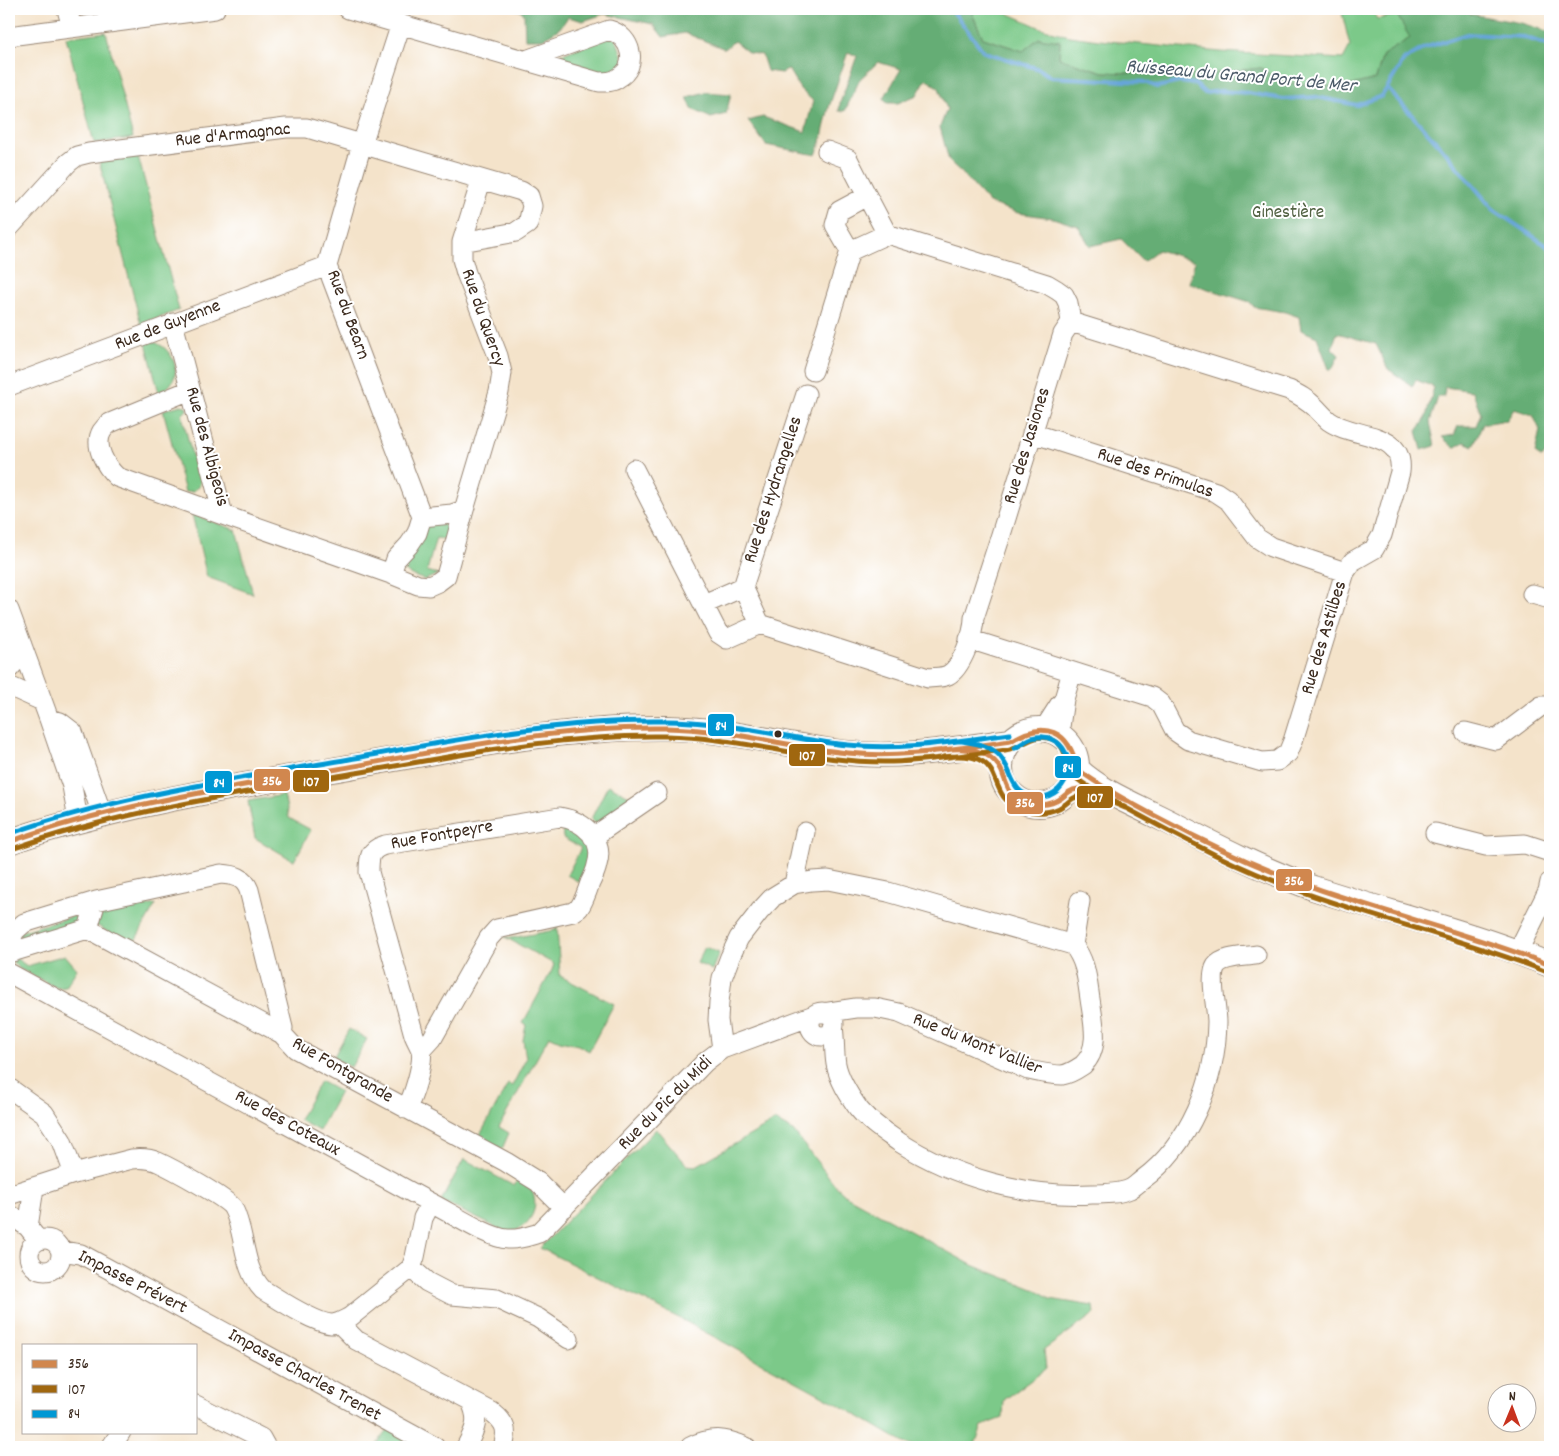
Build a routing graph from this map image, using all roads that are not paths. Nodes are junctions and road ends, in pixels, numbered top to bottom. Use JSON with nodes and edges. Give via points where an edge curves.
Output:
{"nodes":[{"id":1,"x":67,"y":9,"type":"edge"},
{"id":2,"x":215,"y":9,"type":"edge"},
{"id":3,"x":348,"y":9,"type":"edge"},
{"id":4,"x":92,"y":17,"type":"edge"},
{"id":5,"x":401,"y":24,"type":"junction"},
{"id":6,"x":72,"y":28,"type":"junction"},
{"id":7,"x":9,"y":36,"type":"edge"},
{"id":8,"x":522,"y":59,"type":"junction"},
{"id":9,"x":362,"y":144,"type":"junction"},
{"id":10,"x":827,"y":151,"type":"dead end"},
{"id":11,"x":481,"y":180,"type":"junction"},
{"id":12,"x":867,"y":196,"type":"junction"},
{"id":13,"x":9,"y":228,"type":"edge"},
{"id":14,"x":887,"y":234,"type":"junction"},
{"id":15,"x":462,"y":242,"type":"junction"},
{"id":16,"x":850,"y":251,"type":"junction"},
{"id":17,"x":327,"y":266,"type":"junction"},
{"id":18,"x":1071,"y":322,"type":"junction"},
{"id":19,"x":174,"y":324,"type":"junction"},
{"id":20,"x":813,"y":371,"type":"dead end"},
{"id":21,"x":9,"y":386,"type":"edge"},
{"id":22,"x":190,"y":390,"type":"junction"},
{"id":23,"x":806,"y":394,"type":"dead end"},
{"id":24,"x":1032,"y":433,"type":"junction"},
{"id":25,"x":634,"y":469,"type":"dead end"},
{"id":26,"x":464,"y":510,"type":"junction"},
{"id":27,"x":223,"y":516,"type":"junction"},
{"id":28,"x":422,"y":517,"type":"junction"},
{"id":29,"x":1345,"y":572,"type":"junction"},
{"id":30,"x":391,"y":574,"type":"junction"},
{"id":31,"x":743,"y":587,"type":"junction"},
{"id":32,"x":1532,"y":594,"type":"dead end"},
{"id":33,"x":1550,"y":599,"type":"edge"},
{"id":34,"x":704,"y":604,"type":"junction"},
{"id":35,"x":9,"y":610,"type":"edge"},
{"id":36,"x":760,"y":624,"type":"junction"},
{"id":37,"x":969,"y":639,"type":"junction"},
{"id":38,"x":22,"y":645,"type":"junction"},
{"id":39,"x":9,"y":669,"type":"edge"},
{"id":40,"x":1072,"y":672,"type":"junction"},
{"id":41,"x":9,"y":686,"type":"edge"},
{"id":42,"x":42,"y":701,"type":"junction"},
{"id":43,"x":1550,"y":706,"type":"edge"},
{"id":44,"x":49,"y":718,"type":"junction"},
{"id":45,"x":1052,"y":732,"type":"junction"},
{"id":46,"x":1464,"y":732,"type":"dead end"},
{"id":47,"x":1010,"y":741,"type":"junction"},
{"id":48,"x":961,"y":748,"type":"junction"},
{"id":49,"x":1078,"y":768,"type":"junction"},
{"id":50,"x":1001,"y":770,"type":"junction"},
{"id":51,"x":1068,"y":792,"type":"junction"},
{"id":52,"x":657,"y":793,"type":"dead end"},
{"id":53,"x":1125,"y":800,"type":"junction"},
{"id":54,"x":102,"y":814,"type":"junction"},
{"id":55,"x":78,"y":820,"type":"junction"},
{"id":56,"x":805,"y":832,"type":"dead end"},
{"id":57,"x":1435,"y":833,"type":"dead end"},
{"id":58,"x":593,"y":837,"type":"junction"},
{"id":59,"x":9,"y":842,"type":"edge"},
{"id":60,"x":1550,"y":852,"type":"edge"},
{"id":61,"x":1550,"y":882,"type":"edge"},
{"id":62,"x":794,"y":884,"type":"junction"},
{"id":63,"x":96,"y":901,"type":"junction"},
{"id":64,"x":1080,"y":901,"type":"dead end"},
{"id":65,"x":88,"y":929,"type":"junction"},
{"id":66,"x":9,"y":943,"type":"edge"},
{"id":67,"x":1073,"y":945,"type":"junction"},
{"id":68,"x":9,"y":953,"type":"edge"},
{"id":69,"x":1517,"y":953,"type":"junction"},
{"id":70,"x":1256,"y":955,"type":"dead end"},
{"id":71,"x":1550,"y":965,"type":"edge"},
{"id":72,"x":9,"y":973,"type":"edge"},
{"id":73,"x":822,"y":1022,"type":"junction"},
{"id":74,"x":282,"y":1034,"type":"junction"},
{"id":75,"x":722,"y":1049,"type":"junction"},
{"id":76,"x":421,"y":1051,"type":"junction"},
{"id":77,"x":9,"y":1088,"type":"edge"},
{"id":78,"x":406,"y":1109,"type":"junction"},
{"id":79,"x":74,"y":1174,"type":"junction"},
{"id":80,"x":34,"y":1188,"type":"junction"},
{"id":81,"x":9,"y":1195,"type":"edge"},
{"id":82,"x":431,"y":1203,"type":"junction"},
{"id":83,"x":564,"y":1208,"type":"junction"},
{"id":84,"x":9,"y":1214,"type":"edge"},
{"id":85,"x":33,"y":1234,"type":"junction"},
{"id":86,"x":61,"y":1251,"type":"junction"},
{"id":87,"x":410,"y":1268,"type":"junction"},
{"id":88,"x":201,"y":1319,"type":"joint"},
{"id":89,"x":339,"y":1323,"type":"junction"},
{"id":90,"x":568,"y":1339,"type":"dead end"},
{"id":91,"x":471,"y":1402,"type":"junction"},
{"id":92,"x":198,"y":1406,"type":"edge"},
{"id":93,"x":120,"y":1434,"type":"edge"},
{"id":94,"x":111,"y":1447,"type":"edge"},
{"id":95,"x":266,"y":1447,"type":"edge"},
{"id":96,"x":435,"y":1447,"type":"edge"},
{"id":97,"x":466,"y":1447,"type":"edge"},
{"id":98,"x":503,"y":1447,"type":"edge"},
{"id":99,"x":690,"y":1447,"type":"edge"},
{"id":100,"x":746,"y":1447,"type":"edge"}],
"edges":[{"from":1,"to":6,"type":"street"},
{"from":2,"to":4,"type":"street"},
{"from":3,"to":5,"type":"street"},
{"from":4,"to":6,"type":"street"},
{"from":5,"to":8,"type":"street"},
{"from":5,"to":9,"type":"street","name":"Rue du Bearn"},
{"from":6,"to":7,"type":"street"},
{"from":8,"to":8,"type":"street","via":[[599,82],[618,79],[624,74],[630,50],[622,35],[609,30]]},
{"from":9,"to":11,"type":"street","name":"Rue d'Armagnac"},
{"from":9,"to":13,"type":"street","name":"Rue d'Armagnac","via":[[307,128],[286,128],[89,153],[68,163]]},
{"from":9,"to":17,"type":"street","name":"Rue du Bearn"},
{"from":10,"to":12,"type":"street","via":[[848,159]]},
{"from":11,"to":15,"type":"street"},
{"from":11,"to":15,"type":"street","name":"Rue d'Armagnac","via":[[529,196],[532,206],[528,224],[516,232]]},
{"from":12,"to":14,"type":"street"},
{"from":12,"to":16,"type":"street","via":[[839,211],[835,225]]},
{"from":14,"to":16,"type":"street"},
{"from":14,"to":18,"type":"street","via":[[1046,284],[1064,295]]},
{"from":15,"to":26,"type":"street","name":"Rue du Quercy","via":[[466,274],[502,373]]},
{"from":16,"to":20,"type":"street"},
{"from":17,"to":19,"type":"street","name":"Rue de Guyenne"},
{"from":17,"to":28,"type":"street","name":"Rue du Bearn"},
{"from":18,"to":24,"type":"street","name":"Rue des Jasiones","via":[[1063,334]]},
{"from":18,"to":29,"type":"street","name":"Rue des Astilbes","via":[[1289,390],[1302,396],[1329,421],[1388,442],[1396,448],[1402,462],[1382,535],[1374,549],[1353,561]]},
{"from":19,"to":21,"type":"street","name":"Rue de Guyenne"},
{"from":19,"to":22,"type":"street","name":"Rue des Albigeois"},
{"from":22,"to":27,"type":"street","name":"Rue des Albigeois"},
{"from":22,"to":27,"type":"street","via":[[110,422],[102,430],[99,440],[101,453],[116,477]]},
{"from":23,"to":31,"type":"street","name":"Rue des Hydrangelles"},
{"from":24,"to":29,"type":"street","name":"Rue des Primulas","via":[[1216,492],[1228,500],[1257,538],[1271,547]]},
{"from":24,"to":37,"type":"street","name":"Rue des Jasiones"},
{"from":25,"to":34,"type":"street"},
{"from":26,"to":28,"type":"street"},
{"from":26,"to":30,"type":"street","name":"Rue du Quercy","via":[[446,576],[424,586]]},
{"from":27,"to":30,"type":"street","name":"Rue des Albigeois"},
{"from":28,"to":30,"type":"street","via":[[409,545],[396,559]]},
{"from":29,"to":40,"type":"street","name":"Rue des Astilbes","via":[[1293,741],[1288,753],[1277,761],[1262,762],[1188,740],[1175,731],[1161,704],[1152,697]]},
{"from":31,"to":34,"type":"street"},
{"from":31,"to":36,"type":"street"},
{"from":32,"to":33,"type":"street"},
{"from":34,"to":36,"type":"street","via":[[718,633],[726,639]]},
{"from":35,"to":38,"type":"street"},
{"from":36,"to":37,"type":"street","name":"Rue des Jasiones","via":[[928,678],[949,674],[956,668]]},
{"from":37,"to":40,"type":"street","name":"Rue des Astilbes"},
{"from":38,"to":39,"type":"street","via":[[18,659]]},
{"from":38,"to":42,"type":"street"},
{"from":40,"to":45,"type":"street"},
{"from":41,"to":42,"type":"street"},
{"from":42,"to":44,"type":"street"},
{"from":43,"to":46,"type":"street","via":[[1541,706],[1496,740]]},
{"from":44,"to":54,"type":"street","via":[[73,732]]},
{"from":44,"to":55,"type":"street","via":[[72,786]]},
{"from":45,"to":47,"type":"main road","via":[[1032,729]]},
{"from":45,"to":49,"type":"main road","via":[[1067,740]]},
{"from":47,"to":48,"type":"main road"},
{"from":47,"to":50,"type":"main road","via":[[1004,750]]},
{"from":48,"to":50,"type":"main road","via":[[987,755]]},
{"from":48,"to":54,"type":"main road","via":[[872,755],[700,730],[592,730],[318,772]]},
{"from":49,"to":51,"type":"main road"},
{"from":49,"to":53,"type":"main road"},
{"from":50,"to":51,"type":"main road","via":[[1011,793],[1021,801],[1046,805]]},
{"from":51,"to":53,"type":"main road","via":[[1091,790]]},
{"from":52,"to":58,"type":"street"},
{"from":53,"to":69,"type":"main road","via":[[1282,876]]},
{"from":54,"to":55,"type":"main road"},
{"from":55,"to":59,"type":"main road"},
{"from":56,"to":62,"type":"street"},
{"from":57,"to":60,"type":"street","via":[[1486,846],[1526,844]]},
{"from":58,"to":76,"type":"street","via":[[598,864],[579,908],[497,929],[432,1039]]},
{"from":58,"to":76,"type":"street","name":"Rue Fontpeyre","via":[[587,827],[573,819],[560,817],[385,845],[371,852],[369,872]]},
{"from":61,"to":69,"type":"street"},
{"from":62,"to":67,"type":"street","via":[[828,880],[888,892]]},
{"from":62,"to":75,"type":"street","via":[[774,896],[760,911],[739,938],[730,957],[722,978],[719,1002]]},
{"from":63,"to":65,"type":"street"},
{"from":63,"to":66,"type":"street","via":[[24,923]]},
{"from":63,"to":74,"type":"street","via":[[222,874],[232,874],[246,883]]},
{"from":64,"to":67,"type":"street"},
{"from":65,"to":68,"type":"street"},
{"from":65,"to":74,"type":"street","name":"Rue Fontgrande"},
{"from":67,"to":73,"type":"street","name":"Rue du Mont Vallier","via":[[1085,968],[1095,1034],[1087,1060],[1078,1069],[1064,1075],[1028,1070],[899,1013],[856,1008]]},
{"from":69,"to":71,"type":"main road"},
{"from":70,"to":73,"type":"street","via":[[1225,960],[1216,965],[1213,975],[1217,1020],[1215,1047],[1210,1075],[1191,1122],[1167,1156],[1144,1178],[1129,1189],[1107,1194],[1052,1194],[1017,1189],[948,1168],[905,1146],[859,1109],[841,1080]]},
{"from":72,"to":82,"type":"street","name":"Rue des Coteaux"},
{"from":73,"to":75,"type":"street","name":"Rue du Pic du Midi","via":[[796,1021]]},
{"from":74,"to":78,"type":"street","name":"Rue Fontgrande","via":[[296,1049]]},
{"from":75,"to":83,"type":"street","name":"Rue du Pic du Midi","via":[[705,1062]]},
{"from":76,"to":78,"type":"street","name":"Rue Fontpeyre","via":[[418,1077]]},
{"from":77,"to":79,"type":"street","via":[[44,1113],[62,1141]]},
{"from":78,"to":83,"type":"street","name":"Rue Fontgrande","via":[[538,1182]]},
{"from":79,"to":80,"type":"street"},
{"from":79,"to":89,"type":"street","via":[[132,1159],[148,1159],[221,1197],[231,1205],[236,1215],[256,1283],[318,1320]]},
{"from":80,"to":81,"type":"street"},
{"from":80,"to":85,"type":"street"},
{"from":82,"to":83,"type":"street","name":"Rue des Coteaux","via":[[496,1237],[509,1239],[539,1233]]},
{"from":82,"to":87,"type":"street"},
{"from":84,"to":85,"type":"street"},
{"from":85,"to":86,"type":"street","via":[[55,1242]]},
{"from":85,"to":86,"type":"street","via":[[29,1254],[36,1269],[47,1272],[57,1267]]},
{"from":86,"to":88,"type":"street","name":"Impasse Prévert","via":[[81,1254]]},
{"from":87,"to":89,"type":"street","via":[[363,1308]]},
{"from":87,"to":90,"type":"street","via":[[427,1282],[452,1295],[497,1299],[538,1318]]},
{"from":88,"to":96,"type":"street","name":"Impasse Charles Trenet"},
{"from":89,"to":91,"type":"street","via":[[356,1340]]},
{"from":91,"to":97,"type":"street","via":[[476,1424]]},
{"from":91,"to":98,"type":"street","via":[[502,1420],[506,1428]]},
{"from":92,"to":95,"type":"street","via":[[261,1438]]},
{"from":93,"to":94,"type":"street"},
{"from":99,"to":100,"type":"street","via":[[715,1439],[730,1440]]}]}
